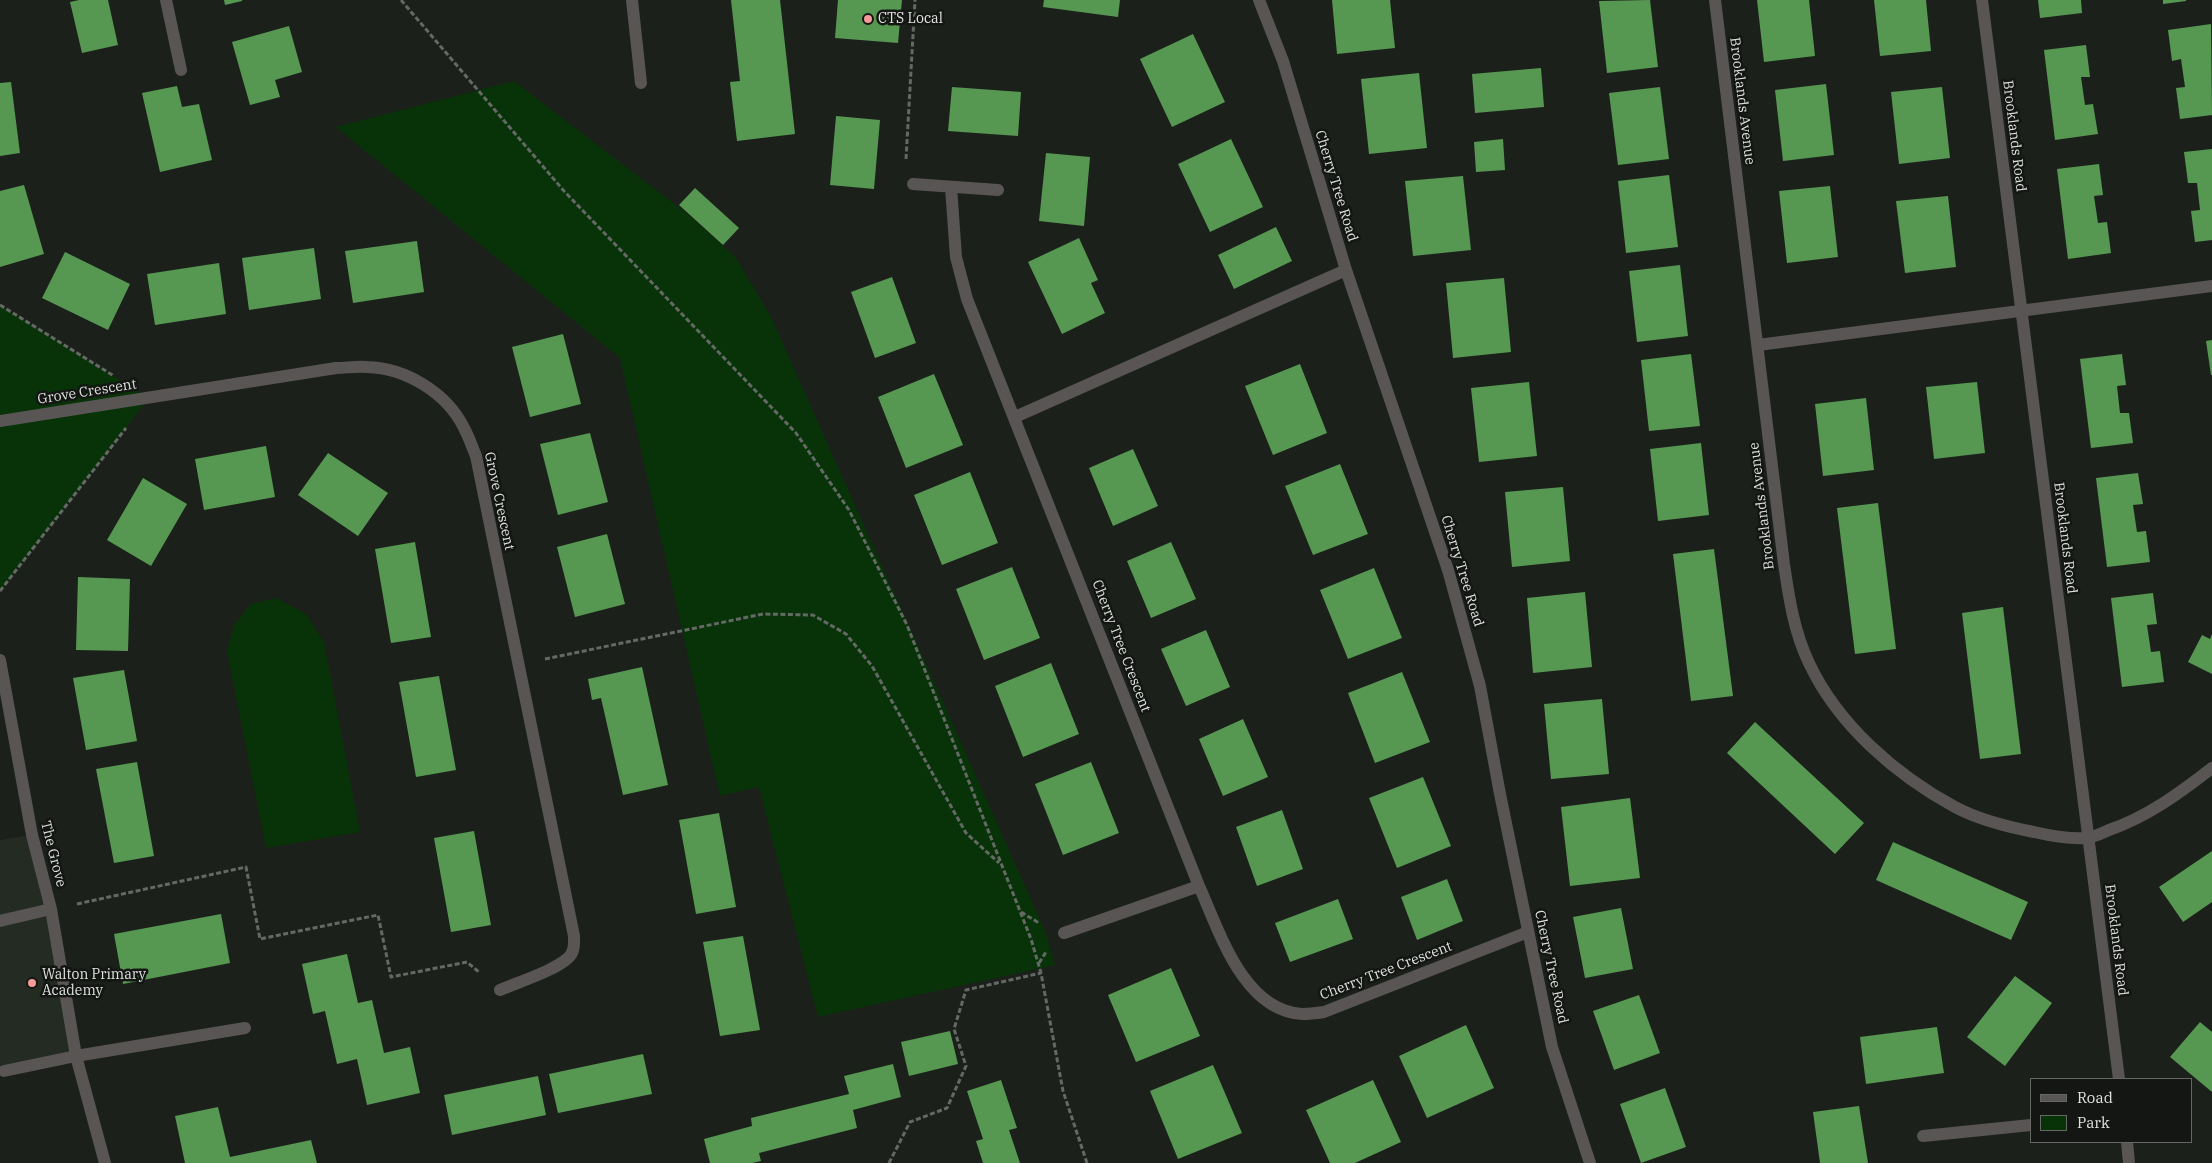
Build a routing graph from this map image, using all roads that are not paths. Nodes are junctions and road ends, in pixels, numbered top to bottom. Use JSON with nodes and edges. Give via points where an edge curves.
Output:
{"nodes":[{"id":1,"x":166,"y":0,"type":"edge"},
{"id":2,"x":632,"y":0,"type":"edge"},
{"id":3,"x":1259,"y":0,"type":"edge"},
{"id":4,"x":1714,"y":0,"type":"edge"},
{"id":5,"x":1982,"y":0,"type":"edge"},
{"id":6,"x":181,"y":70,"type":"dead end"},
{"id":7,"x":641,"y":83,"type":"dead end"},
{"id":8,"x":913,"y":184,"type":"road end"},
{"id":9,"x":950,"y":187,"type":"junction"},
{"id":10,"x":998,"y":190,"type":"dead end"},
{"id":11,"x":1346,"y":270,"type":"junction"},
{"id":12,"x":2212,"y":286,"type":"edge"},
{"id":13,"x":2021,"y":311,"type":"junction"},
{"id":14,"x":1758,"y":345,"type":"junction"},
{"id":15,"x":1015,"y":417,"type":"junction"},
{"id":16,"x":0,"y":421,"type":"edge"},
{"id":17,"x":0,"y":660,"type":"edge"},
{"id":18,"x":2212,"y":768,"type":"edge"},
{"id":19,"x":2088,"y":838,"type":"junction"},
{"id":20,"x":1199,"y":886,"type":"junction"},
{"id":21,"x":51,"y":909,"type":"junction"},
{"id":22,"x":0,"y":921,"type":"edge"},
{"id":23,"x":1528,"y":932,"type":"junction"},
{"id":24,"x":1064,"y":933,"type":"dead end"},
{"id":25,"x":500,"y":990,"type":"road end"},
{"id":26,"x":245,"y":1028,"type":"dead end"},
{"id":27,"x":76,"y":1056,"type":"junction"},
{"id":28,"x":4,"y":1071,"type":"dead end"},
{"id":29,"x":2119,"y":1078,"type":"edge"},
{"id":30,"x":2030,"y":1125,"type":"edge"},
{"id":31,"x":1923,"y":1136,"type":"dead end"},
{"id":32,"x":2127,"y":1143,"type":"edge"},
{"id":33,"x":105,"y":1163,"type":"edge"},
{"id":34,"x":1590,"y":1163,"type":"edge"},
{"id":35,"x":2130,"y":1163,"type":"edge"}],
"edges":[{"from":1,"to":6,"type":"street"},
{"from":2,"to":7,"type":"street"},
{"from":3,"to":11,"type":"street","name":"Cherry Tree Road","via":[[1283,61]]},
{"from":4,"to":14,"type":"street","name":"Brooklands Avenue"},
{"from":5,"to":13,"type":"street","name":"Brooklands Road"},
{"from":8,"to":9,"type":"street"},
{"from":9,"to":10,"type":"street"},
{"from":9,"to":15,"type":"street","name":"Cherry Tree Crescent","via":[[956,257],[967,298]]},
{"from":11,"to":15,"type":"street"},
{"from":11,"to":23,"type":"street","name":"Cherry Tree Road","via":[[1448,570],[1480,686]]},
{"from":12,"to":13,"type":"street"},
{"from":13,"to":14,"type":"street"},
{"from":13,"to":19,"type":"street","name":"Brooklands Road"},
{"from":14,"to":19,"type":"street","name":"Brooklands Avenue","via":[[1792,617],[1809,663],[1837,708],[1871,747],[1908,778],[1956,808],[2009,828],[2051,836]]},
{"from":15,"to":20,"type":"street","name":"Cherry Tree Crescent"},
{"from":16,"to":25,"type":"street","name":"Grove Crescent","via":[[336,368],[368,367],[395,371],[424,384],[446,402],[464,427],[476,456],[574,936],[574,948],[569,957]]},
{"from":17,"to":21,"type":"street","name":"The Grove","via":[[32,834]]},
{"from":18,"to":19,"type":"street","via":[[2163,804],[2128,823]]},
{"from":19,"to":29,"type":"street","name":"Brooklands Road"},
{"from":20,"to":23,"type":"street","name":"Cherry Tree Crescent","via":[[1238,970],[1254,991],[1277,1007],[1300,1014],[1324,1012]]},
{"from":20,"to":24,"type":"street"},
{"from":21,"to":22,"type":"street"},
{"from":21,"to":27,"type":"street","name":"The Grove"},
{"from":23,"to":34,"type":"street","name":"Cherry Tree Road","via":[[1552,1047]]},
{"from":26,"to":27,"type":"street"},
{"from":27,"to":28,"type":"street"},
{"from":27,"to":33,"type":"street","name":"The Grove"},
{"from":30,"to":31,"type":"street"},
{"from":32,"to":35,"type":"street"}]}
